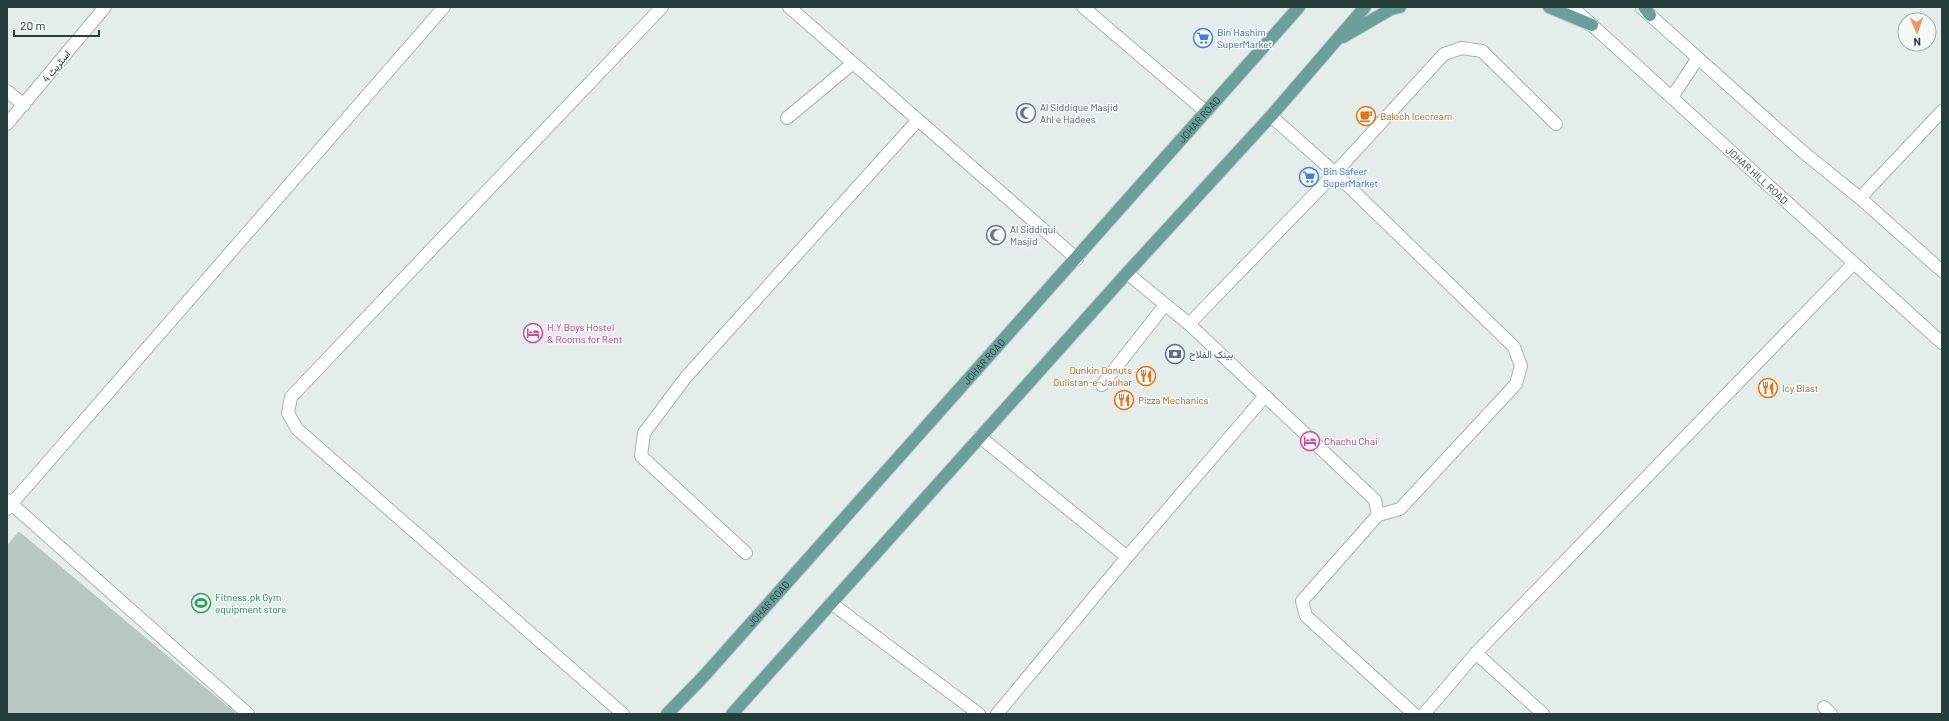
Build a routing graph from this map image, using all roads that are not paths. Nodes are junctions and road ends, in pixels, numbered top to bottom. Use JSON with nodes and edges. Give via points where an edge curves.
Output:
{"nodes":[{"id":1,"x":105,"y":7,"type":"edge"},
{"id":2,"x":444,"y":7,"type":"edge"},
{"id":3,"x":662,"y":7,"type":"edge"},
{"id":4,"x":789,"y":7,"type":"edge"},
{"id":5,"x":1083,"y":7,"type":"edge"},
{"id":6,"x":1365,"y":7,"type":"edge"},
{"id":7,"x":1400,"y":7,"type":"edge"},
{"id":8,"x":1549,"y":7,"type":"edge"},
{"id":9,"x":1572,"y":7,"type":"edge"},
{"id":10,"x":1298,"y":8,"type":"edge"},
{"id":11,"x":1645,"y":10,"type":"edge"},
{"id":12,"x":1592,"y":25,"type":"junction"},
{"id":13,"x":1333,"y":42,"type":"junction"},
{"id":14,"x":1698,"y":58,"type":"junction"},
{"id":15,"x":852,"y":64,"type":"junction"},
{"id":16,"x":7,"y":91,"type":"edge"},
{"id":17,"x":1672,"y":98,"type":"junction"},
{"id":18,"x":24,"y":105,"type":"junction"},
{"id":19,"x":1942,"y":111,"type":"edge"},
{"id":20,"x":1206,"y":112,"type":"junction"},
{"id":21,"x":1271,"y":116,"type":"junction"},
{"id":22,"x":787,"y":118,"type":"dead end"},
{"id":23,"x":918,"y":120,"type":"junction"},
{"id":24,"x":7,"y":124,"type":"edge"},
{"id":25,"x":1556,"y":124,"type":"dead end"},
{"id":26,"x":1335,"y":173,"type":"junction"},
{"id":27,"x":1860,"y":198,"type":"junction"},
{"id":28,"x":1077,"y":259,"type":"junction"},
{"id":29,"x":1854,"y":263,"type":"junction"},
{"id":30,"x":1942,"y":271,"type":"edge"},
{"id":31,"x":1127,"y":274,"type":"junction"},
{"id":32,"x":1165,"y":305,"type":"junction"},
{"id":33,"x":1189,"y":324,"type":"junction"},
{"id":34,"x":1942,"y":343,"type":"edge"},
{"id":35,"x":1102,"y":385,"type":"dead end"},
{"id":36,"x":1265,"y":396,"type":"junction"},
{"id":37,"x":980,"y":437,"type":"junction"},
{"id":38,"x":8,"y":504,"type":"edge"},
{"id":39,"x":1378,"y":515,"type":"junction"},
{"id":40,"x":746,"y":553,"type":"dead end"},
{"id":41,"x":1127,"y":557,"type":"junction"},
{"id":42,"x":831,"y":604,"type":"junction"},
{"id":43,"x":1476,"y":653,"type":"junction"},
{"id":44,"x":248,"y":714,"type":"edge"},
{"id":45,"x":623,"y":714,"type":"edge"},
{"id":46,"x":667,"y":714,"type":"edge"},
{"id":47,"x":732,"y":714,"type":"edge"},
{"id":48,"x":979,"y":714,"type":"edge"},
{"id":49,"x":997,"y":714,"type":"edge"},
{"id":50,"x":1414,"y":714,"type":"edge"},
{"id":51,"x":1424,"y":714,"type":"edge"},
{"id":52,"x":1543,"y":714,"type":"edge"}],
"edges":[{"from":1,"to":18,"type":"street","name":"اسٹریٹ 4"},
{"from":2,"to":38,"type":"street"},
{"from":3,"to":45,"type":"street","via":[[291,397],[288,413],[297,429]]},
{"from":4,"to":15,"type":"street"},
{"from":5,"to":20,"type":"street"},
{"from":6,"to":13,"type":"main road"},
{"from":7,"to":13,"type":"main road","via":[[1391,9]]},
{"from":8,"to":12,"type":"main road"},
{"from":9,"to":12,"type":"street","name":"JOHAR HILL ROAD"},
{"from":10,"to":20,"type":"main road","name":"JOHAR ROAD"},
{"from":11,"to":14,"type":"street"},
{"from":12,"to":17,"type":"street","name":"JOHAR HILL ROAD"},
{"from":13,"to":21,"type":"main road"},
{"from":14,"to":17,"type":"street"},
{"from":14,"to":27,"type":"street","via":[[1803,152]]},
{"from":15,"to":22,"type":"street"},
{"from":15,"to":23,"type":"street"},
{"from":16,"to":18,"type":"street"},
{"from":17,"to":29,"type":"street","name":"JOHAR HILL ROAD"},
{"from":18,"to":24,"type":"street","name":"اسٹریٹ 4"},
{"from":19,"to":27,"type":"street"},
{"from":20,"to":28,"type":"main road","name":"JOHAR ROAD"},
{"from":21,"to":26,"type":"street"},
{"from":21,"to":31,"type":"main road"},
{"from":23,"to":28,"type":"street"},
{"from":23,"to":40,"type":"street","via":[[686,377],[644,433],[641,456]]},
{"from":25,"to":26,"type":"street","via":[[1482,51],[1462,48],[1444,54]]},
{"from":26,"to":33,"type":"street"},
{"from":26,"to":39,"type":"street","via":[[1514,347],[1520,366],[1516,384],[1400,509]]},
{"from":27,"to":30,"type":"street"},
{"from":28,"to":46,"type":"main road","name":"JOHAR ROAD","via":[[704,676]]},
{"from":29,"to":34,"type":"street","name":"JOHAR HILL ROAD"},
{"from":29,"to":43,"type":"street"},
{"from":31,"to":32,"type":"street"},
{"from":31,"to":37,"type":"main road"},
{"from":32,"to":33,"type":"street"},
{"from":32,"to":35,"type":"street"},
{"from":33,"to":36,"type":"street"},
{"from":36,"to":39,"type":"street","via":[[1375,500]]},
{"from":36,"to":41,"type":"street"},
{"from":37,"to":41,"type":"street"},
{"from":37,"to":42,"type":"main road"},
{"from":38,"to":44,"type":"street"},
{"from":39,"to":50,"type":"street","via":[[1302,601],[1306,616]]},
{"from":41,"to":49,"type":"street"},
{"from":42,"to":47,"type":"main road"},
{"from":42,"to":48,"type":"street"},
{"from":43,"to":51,"type":"street"},
{"from":43,"to":52,"type":"street"}]}
